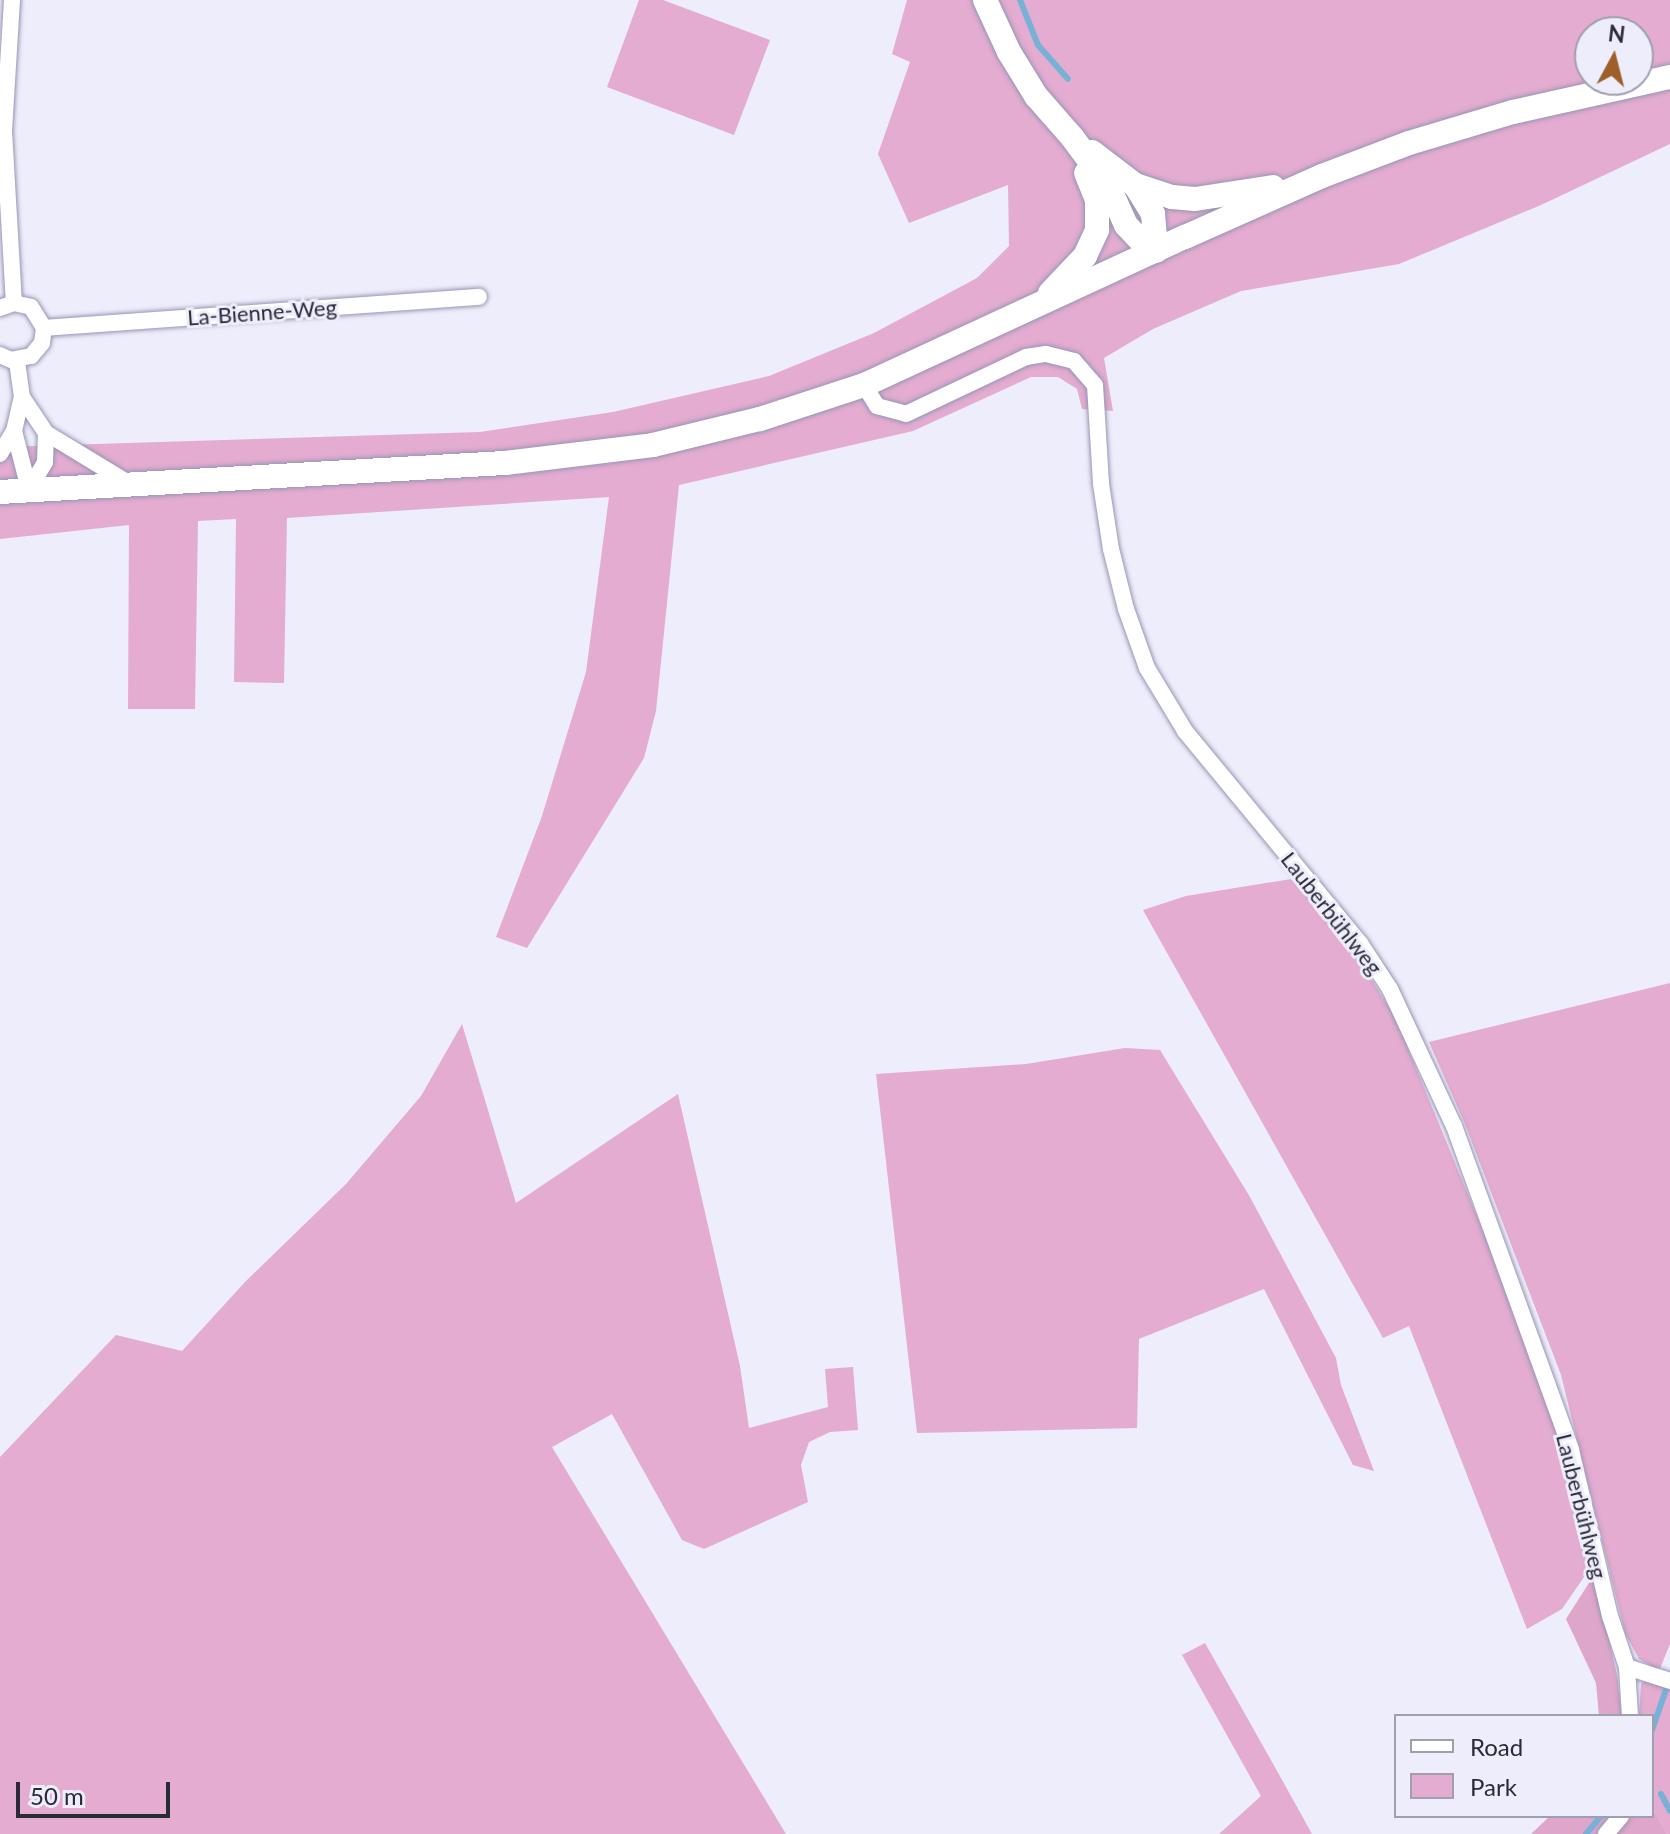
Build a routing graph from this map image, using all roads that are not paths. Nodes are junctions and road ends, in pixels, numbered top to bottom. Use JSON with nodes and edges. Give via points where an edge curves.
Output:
{"nodes":[{"id":1,"x":12,"y":0,"type":"edge"},
{"id":2,"x":985,"y":0,"type":"edge"},
{"id":3,"x":1670,"y":77,"type":"edge"},
{"id":4,"x":1072,"y":137,"type":"junction"},
{"id":5,"x":1322,"y":176,"type":"junction"},
{"id":6,"x":1135,"y":185,"type":"junction"},
{"id":7,"x":1153,"y":252,"type":"junction"},
{"id":8,"x":479,"y":297,"type":"dead end"},
{"id":9,"x":1042,"y":301,"type":"junction"},
{"id":10,"x":7,"y":306,"type":"edge"},
{"id":11,"x":44,"y":328,"type":"junction"},
{"id":12,"x":0,"y":355,"type":"edge"},
{"id":13,"x":17,"y":360,"type":"junction"},
{"id":14,"x":864,"y":385,"type":"junction"},
{"id":15,"x":22,"y":397,"type":"junction"},
{"id":16,"x":14,"y":431,"type":"junction"},
{"id":17,"x":46,"y":433,"type":"junction"},
{"id":18,"x":0,"y":454,"type":"edge"},
{"id":19,"x":132,"y":485,"type":"junction"},
{"id":20,"x":29,"y":489,"type":"junction"},
{"id":21,"x":0,"y":492,"type":"edge"},
{"id":22,"x":1627,"y":1667,"type":"junction"},
{"id":23,"x":1670,"y":1681,"type":"edge"},
{"id":24,"x":1630,"y":1714,"type":"edge"},
{"id":25,"x":1619,"y":1818,"type":"edge"},
{"id":26,"x":1606,"y":1834,"type":"edge"}],
"edges":[{"from":1,"to":10,"type":"street","via":[[4,131]]},
{"from":2,"to":4,"type":"main road","via":[[1036,96]]},
{"from":3,"to":5,"type":"main road","via":[[1513,112]]},
{"from":4,"to":6,"type":"main road"},
{"from":4,"to":7,"type":"main road","via":[[1109,187],[1126,225]]},
{"from":4,"to":9,"type":"main road","via":[[1097,200],[1097,230],[1085,256]]},
{"from":5,"to":6,"type":"main road","via":[[1195,199]]},
{"from":5,"to":7,"type":"main road"},
{"from":6,"to":7,"type":"main road","via":[[1153,214]]},
{"from":7,"to":9,"type":"main road"},
{"from":8,"to":11,"type":"street","name":"La-Bienne-Weg"},
{"from":9,"to":14,"type":"main road"},
{"from":10,"to":11,"type":"street","via":[[38,313]]},
{"from":11,"to":13,"type":"street","via":[[37,350]]},
{"from":12,"to":13,"type":"street"},
{"from":13,"to":15,"type":"street"},
{"from":14,"to":19,"type":"main road","via":[[760,419],[653,445],[505,463]]},
{"from":14,"to":22,"type":"street","name":"Lauberbühlweg","via":[[877,406],[906,414],[1026,357],[1046,354],[1074,361],[1095,385],[1111,549],[1147,668],[1185,731],[1360,943],[1403,1014],[1454,1126],[1571,1450]]},
{"from":15,"to":16,"type":"street"},
{"from":15,"to":17,"type":"street"},
{"from":16,"to":18,"type":"street"},
{"from":16,"to":20,"type":"street"},
{"from":17,"to":19,"type":"street"},
{"from":17,"to":20,"type":"street","via":[[45,462]]},
{"from":19,"to":20,"type":"main road"},
{"from":20,"to":21,"type":"main road"},
{"from":22,"to":23,"type":"street"},
{"from":22,"to":24,"type":"street","name":"Lauberbühlweg"},
{"from":25,"to":26,"type":"street"}]}
